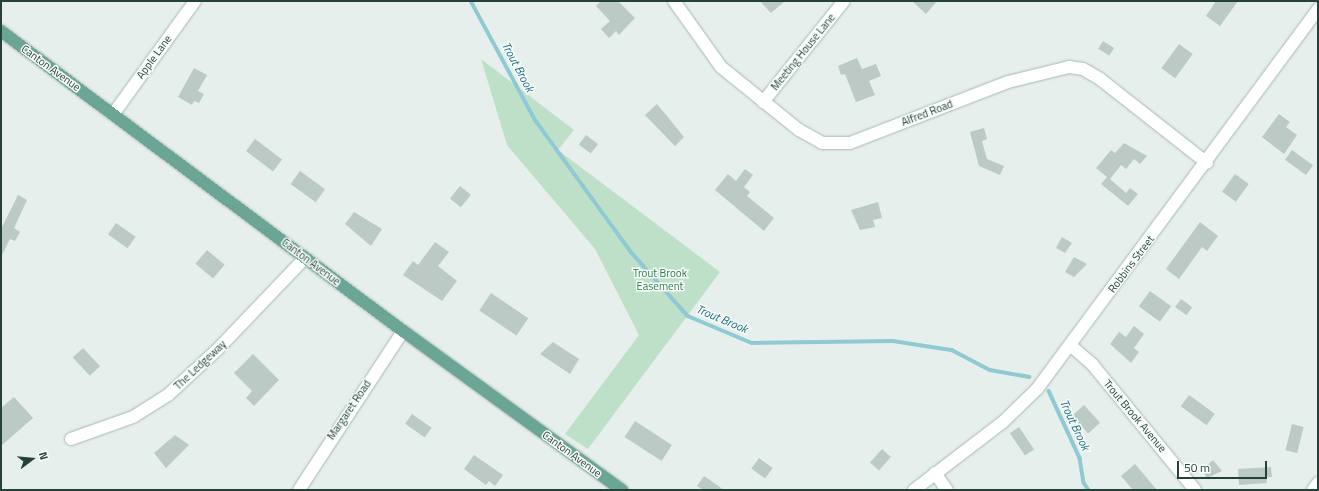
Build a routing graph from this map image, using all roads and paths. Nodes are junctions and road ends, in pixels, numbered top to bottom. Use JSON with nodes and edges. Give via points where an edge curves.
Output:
{"nodes":[{"id":1,"x":195,"y":1,"type":"edge"},
{"id":2,"x":674,"y":1,"type":"edge"},
{"id":3,"x":844,"y":1,"type":"edge"},
{"id":4,"x":1318,"y":9,"type":"edge"},
{"id":5,"x":1,"y":31,"type":"edge"},
{"id":6,"x":763,"y":102,"type":"junction"},
{"id":7,"x":114,"y":113,"type":"junction"},
{"id":8,"x":1207,"y":163,"type":"junction"},
{"id":9,"x":305,"y":258,"type":"junction"},
{"id":10,"x":403,"y":331,"type":"junction"},
{"id":11,"x":1070,"y":345,"type":"junction"},
{"id":12,"x":71,"y":439,"type":"dead end"},
{"id":13,"x":935,"y":473,"type":"junction"},
{"id":14,"x":1318,"y":482,"type":"edge"},
{"id":15,"x":299,"y":490,"type":"edge"},
{"id":16,"x":622,"y":490,"type":"edge"},
{"id":17,"x":914,"y":490,"type":"edge"},
{"id":18,"x":947,"y":490,"type":"edge"},
{"id":19,"x":1195,"y":490,"type":"edge"},
{"id":20,"x":1313,"y":490,"type":"edge"}],
"edges":[{"from":1,"to":7,"type":"street","name":"Apple Lane"},
{"from":2,"to":6,"type":"street","name":"Alfred Road","via":[[721,67]]},
{"from":3,"to":6,"type":"street","name":"Meeting House Lane"},
{"from":4,"to":8,"type":"street","name":"Robbins Street"},
{"from":5,"to":7,"type":"main road","name":"Canton Avenue"},
{"from":6,"to":8,"type":"street","name":"Alfred Road","via":[[807,136],[836,145],[857,140],[1023,77],[1076,68],[1100,79]]},
{"from":7,"to":9,"type":"main road","name":"Canton Avenue"},
{"from":8,"to":11,"type":"street","name":"Robbins Street"},
{"from":9,"to":10,"type":"main road","name":"Canton Avenue"},
{"from":9,"to":12,"type":"street","name":"The Ledgeway","via":[[230,338],[168,395],[133,417]]},
{"from":10,"to":15,"type":"street","name":"Margaret Road"},
{"from":10,"to":16,"type":"main road","name":"Canton Avenue"},
{"from":11,"to":13,"type":"street","name":"Robbins Street","via":[[1016,411]]},
{"from":11,"to":19,"type":"street","name":"Trout Brook Avenue","via":[[1092,364]]},
{"from":13,"to":17,"type":"street","name":"Robbins Street"},
{"from":13,"to":18,"type":"street"},
{"from":14,"to":20,"type":"street"}]}
